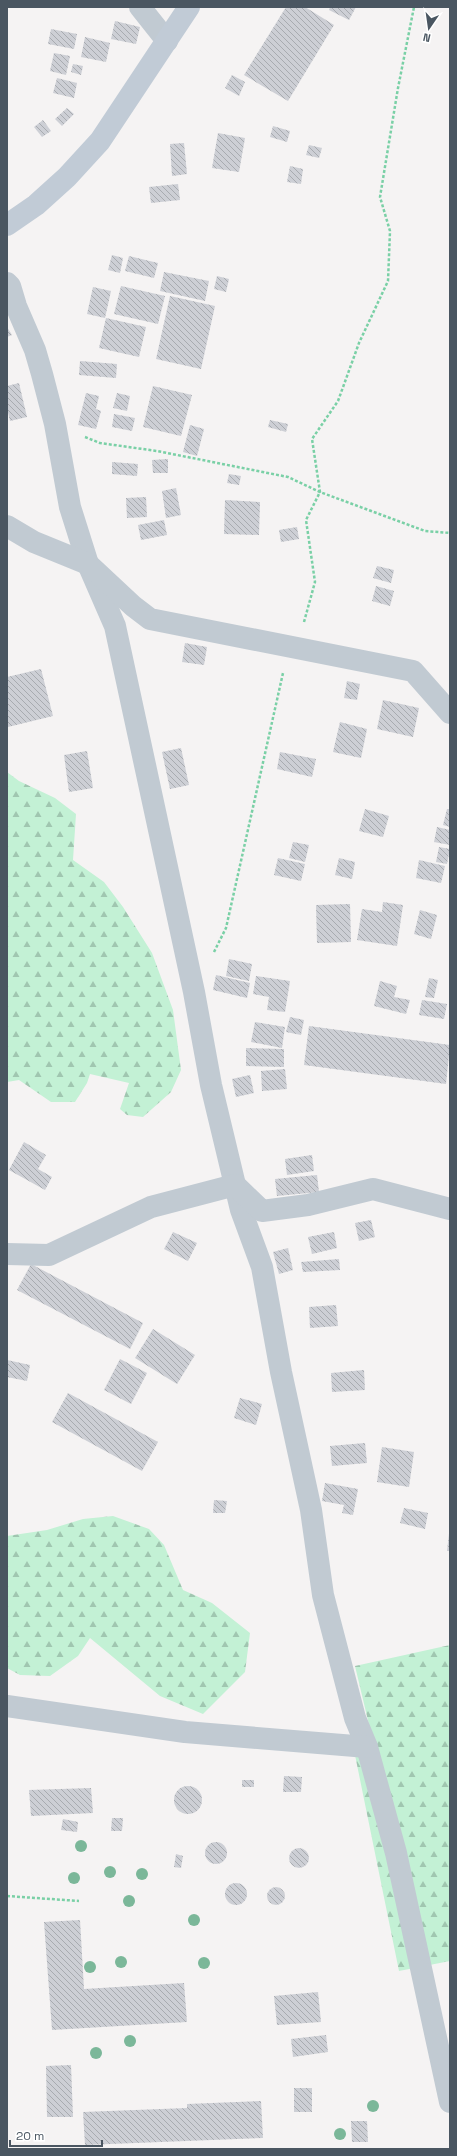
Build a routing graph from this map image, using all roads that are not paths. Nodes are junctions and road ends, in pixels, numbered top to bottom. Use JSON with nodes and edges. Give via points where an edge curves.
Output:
{"nodes":[{"id":1,"x":140,"y":7,"type":"edge"},
{"id":2,"x":189,"y":7,"type":"edge"},
{"id":3,"x":167,"y":41,"type":"junction"},
{"id":4,"x":7,"y":225,"type":"edge"},
{"id":5,"x":7,"y":283,"type":"edge"},
{"id":6,"x":7,"y":526,"type":"edge"},
{"id":7,"x":88,"y":564,"type":"junction"},
{"id":8,"x":450,"y":713,"type":"edge"},
{"id":9,"x":235,"y":1185,"type":"junction"},
{"id":10,"x":450,"y":1209,"type":"edge"},
{"id":11,"x":7,"y":1254,"type":"edge"},
{"id":12,"x":7,"y":1706,"type":"edge"},
{"id":13,"x":367,"y":1747,"type":"junction"},
{"id":14,"x":450,"y":2102,"type":"edge"}],
"edges":[{"from":1,"to":3,"type":"street"},
{"from":2,"to":3,"type":"street"},
{"from":3,"to":4,"type":"street","via":[[100,141],[67,177],[36,205]]},
{"from":5,"to":7,"type":"street","via":[[35,350],[55,424],[70,508]]},
{"from":6,"to":7,"type":"street","via":[[34,542]]},
{"from":7,"to":8,"type":"street","via":[[150,619],[413,671]]},
{"from":7,"to":9,"type":"street","via":[[115,626],[211,1084]]},
{"from":9,"to":10,"type":"street","via":[[262,1211],[308,1205],[373,1189]]},
{"from":9,"to":11,"type":"street","via":[[151,1207],[49,1255]]},
{"from":9,"to":13,"type":"street","via":[[241,1210],[262,1267],[281,1372],[311,1510],[323,1595],[355,1718]]},
{"from":12,"to":13,"type":"street","via":[[22,1706],[185,1732]]},
{"from":13,"to":14,"type":"street","via":[[396,1853]]}]}
